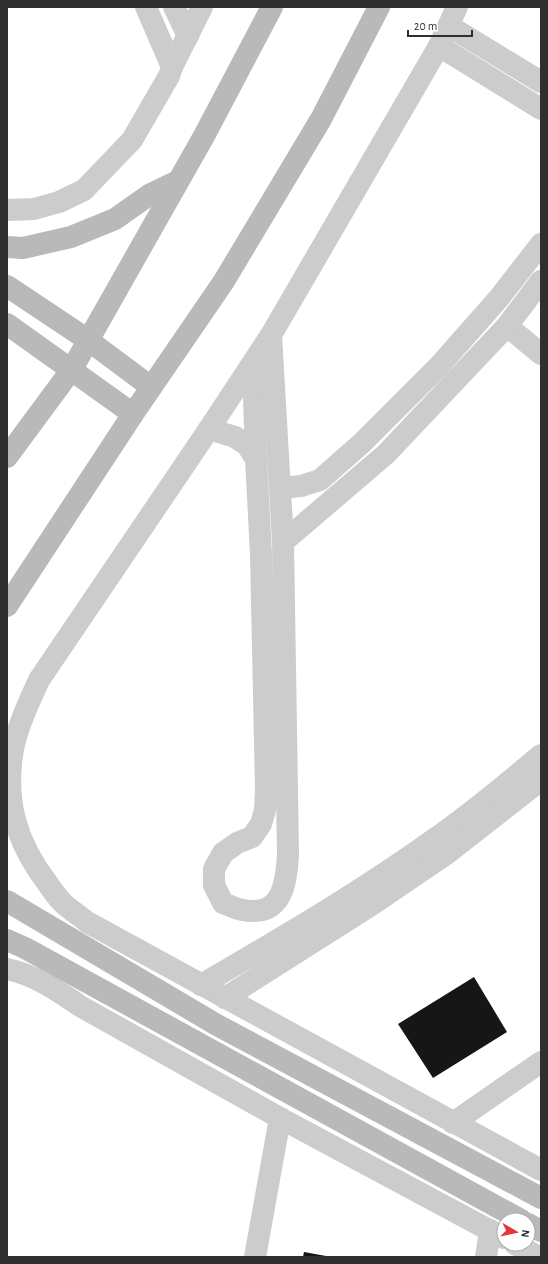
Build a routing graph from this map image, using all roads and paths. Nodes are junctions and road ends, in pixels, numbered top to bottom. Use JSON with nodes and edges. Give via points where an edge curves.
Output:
{"nodes":[{"id":1,"x":146,"y":7,"type":"edge"},
{"id":2,"x":174,"y":7,"type":"edge"},
{"id":3,"x":202,"y":7,"type":"edge"},
{"id":4,"x":272,"y":7,"type":"edge"},
{"id":5,"x":379,"y":7,"type":"edge"},
{"id":6,"x":453,"y":16,"type":"edge"},
{"id":7,"x":188,"y":36,"type":"junction"},
{"id":8,"x":439,"y":46,"type":"junction"},
{"id":9,"x":172,"y":67,"type":"junction"},
{"id":10,"x":541,"y":82,"type":"edge"},
{"id":11,"x":541,"y":109,"type":"edge"},
{"id":12,"x":178,"y":181,"type":"junction"},
{"id":13,"x":7,"y":210,"type":"edge"},
{"id":14,"x":541,"y":244,"type":"edge"},
{"id":15,"x":7,"y":247,"type":"edge"},
{"id":16,"x":541,"y":281,"type":"edge"},
{"id":17,"x":7,"y":286,"type":"edge"},
{"id":18,"x":7,"y":324,"type":"edge"},
{"id":19,"x":507,"y":326,"type":"junction"},
{"id":20,"x":271,"y":336,"type":"junction"},
{"id":21,"x":88,"y":340,"type":"junction"},
{"id":22,"x":541,"y":354,"type":"edge"},
{"id":23,"x":253,"y":365,"type":"junction"},
{"id":24,"x":72,"y":369,"type":"junction"},
{"id":25,"x":152,"y":387,"type":"junction"},
{"id":26,"x":133,"y":414,"type":"junction"},
{"id":27,"x":209,"y":430,"type":"junction"},
{"id":28,"x":7,"y":457,"type":"edge"},
{"id":29,"x":256,"y":460,"type":"junction"},
{"id":30,"x":280,"y":488,"type":"junction"},
{"id":31,"x":283,"y":542,"type":"junction"},
{"id":32,"x":7,"y":606,"type":"edge"},
{"id":33,"x":541,"y":755,"type":"edge"},
{"id":34,"x":541,"y":780,"type":"edge"},
{"id":35,"x":7,"y":883,"type":"edge"},
{"id":36,"x":7,"y":900,"type":"edge"},
{"id":37,"x":29,"y":915,"type":"junction"},
{"id":38,"x":13,"y":945,"type":"edge"},
{"id":39,"x":7,"y":969,"type":"edge"},
{"id":40,"x":201,"y":985,"type":"junction"},
{"id":41,"x":225,"y":998,"type":"junction"},
{"id":42,"x":541,"y":1062,"type":"edge"},
{"id":43,"x":280,"y":1118,"type":"junction"},
{"id":44,"x":453,"y":1123,"type":"junction"},
{"id":45,"x":541,"y":1170,"type":"edge"},
{"id":46,"x":541,"y":1198,"type":"edge"},
{"id":47,"x":506,"y":1212,"type":"edge"},
{"id":48,"x":496,"y":1233,"type":"edge"},
{"id":49,"x":496,"y":1236,"type":"edge"},
{"id":50,"x":530,"y":1252,"type":"edge"},
{"id":51,"x":255,"y":1257,"type":"edge"},
{"id":52,"x":486,"y":1257,"type":"edge"},
{"id":53,"x":539,"y":1257,"type":"edge"}],
"edges":[{"from":1,"to":9,"type":"street"},
{"from":2,"to":7,"type":"street"},
{"from":3,"to":7,"type":"street"},
{"from":4,"to":12,"type":"main road"},
{"from":5,"to":25,"type":"main road","via":[[317,126],[224,281]]},
{"from":6,"to":8,"type":"street"},
{"from":6,"to":10,"type":"street"},
{"from":7,"to":9,"type":"street"},
{"from":8,"to":11,"type":"street"},
{"from":8,"to":20,"type":"street"},
{"from":9,"to":13,"type":"street","via":[[132,140],[84,190],[59,202],[34,209]]},
{"from":12,"to":15,"type":"main road","via":[[149,195],[115,219],[71,237],[23,248]]},
{"from":12,"to":21,"type":"main road"},
{"from":14,"to":30,"type":"street","via":[[499,298],[439,366],[362,443],[320,480],[301,486]]},
{"from":16,"to":19,"type":"street"},
{"from":17,"to":21,"type":"main road"},
{"from":18,"to":24,"type":"main road"},
{"from":19,"to":22,"type":"street"},
{"from":19,"to":31,"type":"street","via":[[386,454]]},
{"from":20,"to":23,"type":"street"},
{"from":20,"to":30,"type":"street"},
{"from":21,"to":24,"type":"main road"},
{"from":21,"to":25,"type":"main road"},
{"from":23,"to":27,"type":"street"},
{"from":23,"to":29,"type":"street"},
{"from":24,"to":26,"type":"main road"},
{"from":24,"to":28,"type":"main road"},
{"from":25,"to":26,"type":"main road"},
{"from":26,"to":32,"type":"main road"},
{"from":27,"to":29,"type":"street","via":[[235,437],[247,445]]},
{"from":27,"to":40,"type":"street","via":[[39,680],[24,715],[14,748],[9,784],[12,812],[23,846],[41,875],[64,904],[87,922]]},
{"from":29,"to":31,"type":"street","via":[[261,562],[265,810],[261,824],[252,837],[223,853],[214,869],[214,885],[223,903],[243,910],[262,911],[277,902],[287,875]]},
{"from":30,"to":31,"type":"street"},
{"from":33,"to":40,"type":"street","via":[[434,840],[294,931]]},
{"from":34,"to":41,"type":"street","via":[[445,855]]},
{"from":35,"to":37,"type":"main road"},
{"from":36,"to":37,"type":"main road"},
{"from":37,"to":46,"type":"main road","via":[[218,1025]]},
{"from":38,"to":47,"type":"main road"},
{"from":39,"to":43,"type":"street","via":[[35,978],[57,990],[80,1006]]},
{"from":40,"to":41,"type":"street"},
{"from":41,"to":44,"type":"street"},
{"from":42,"to":44,"type":"street"},
{"from":43,"to":48,"type":"street"},
{"from":43,"to":51,"type":"street"},
{"from":44,"to":45,"type":"street"},
{"from":49,"to":52,"type":"street"},
{"from":50,"to":53,"type":"street"}]}
